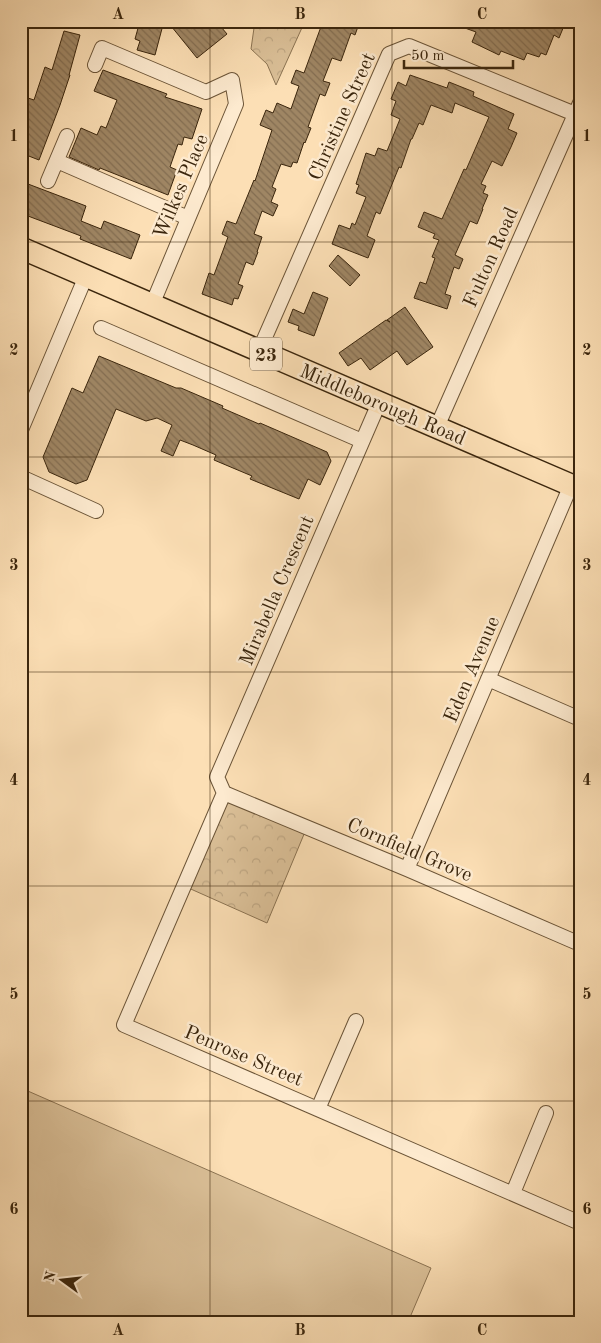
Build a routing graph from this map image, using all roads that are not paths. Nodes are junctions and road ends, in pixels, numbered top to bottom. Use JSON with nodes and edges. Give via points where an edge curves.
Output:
{"nodes":[{"id":1,"x":95,"y":65,"type":"dead end"},
{"id":2,"x":577,"y":109,"type":"edge"},
{"id":3,"x":67,"y":136,"type":"dead end"},
{"id":4,"x":57,"y":160,"type":"junction"},
{"id":5,"x":48,"y":181,"type":"dead end"},
{"id":6,"x":188,"y":218,"type":"junction"},
{"id":7,"x":21,"y":248,"type":"edge"},
{"id":8,"x":86,"y":276,"type":"junction"},
{"id":9,"x":152,"y":305,"type":"junction"},
{"id":10,"x":101,"y":328,"type":"dead end"},
{"id":11,"x":259,"y":351,"type":"junction"},
{"id":12,"x":379,"y":403,"type":"junction"},
{"id":13,"x":437,"y":427,"type":"junction"},
{"id":14,"x":21,"y":430,"type":"edge"},
{"id":15,"x":362,"y":441,"type":"junction"},
{"id":16,"x":21,"y":477,"type":"edge"},
{"id":17,"x":575,"y":487,"type":"edge"},
{"id":18,"x":96,"y":511,"type":"dead end"},
{"id":19,"x":488,"y":679,"type":"junction"},
{"id":20,"x":580,"y":719,"type":"edge"},
{"id":21,"x":224,"y":793,"type":"junction"},
{"id":22,"x":407,"y":868,"type":"junction"},
{"id":23,"x":580,"y":944,"type":"edge"},
{"id":24,"x":356,"y":1021,"type":"dead end"},
{"id":25,"x":318,"y":1109,"type":"junction"},
{"id":26,"x":546,"y":1113,"type":"dead end"},
{"id":27,"x":513,"y":1193,"type":"junction"},
{"id":28,"x":580,"y":1223,"type":"edge"}],
"edges":[{"from":1,"to":6,"type":"street","name":"Wilkes Place","via":[[102,48],[206,92],[232,80],[236,104]]},
{"from":2,"to":11,"type":"street","name":"Christine Street","via":[[409,46],[389,54]]},
{"from":2,"to":13,"type":"street","name":"Fulton Road"},
{"from":3,"to":4,"type":"street"},
{"from":4,"to":5,"type":"street"},
{"from":4,"to":6,"type":"street"},
{"from":6,"to":9,"type":"street","name":"Wilkes Place"},
{"from":7,"to":8,"type":"main road","name":"Middleborough Road","number":"23"},
{"from":8,"to":9,"type":"main road","name":"Middleborough Road","number":"23"},
{"from":8,"to":14,"type":"street"},
{"from":9,"to":11,"type":"main road","name":"Middleborough Road","number":"23"},
{"from":10,"to":15,"type":"street"},
{"from":11,"to":12,"type":"main road","name":"Middleborough Road","number":"23"},
{"from":12,"to":13,"type":"main road","name":"Middleborough Road","number":"23"},
{"from":12,"to":15,"type":"street","name":"Mirabella Crescent"},
{"from":13,"to":17,"type":"main road","name":"Middleborough Road","number":"23"},
{"from":15,"to":21,"type":"street","name":"Mirabella Crescent","via":[[217,777]]},
{"from":16,"to":18,"type":"street"},
{"from":17,"to":19,"type":"street","name":"Eden Avenue"},
{"from":19,"to":20,"type":"street"},
{"from":19,"to":22,"type":"street","name":"Eden Avenue"},
{"from":21,"to":22,"type":"street","name":"Cornfield Grove"},
{"from":21,"to":25,"type":"street","name":"Penrose Street","via":[[124,1025]]},
{"from":22,"to":23,"type":"street","name":"Cornfield Grove"},
{"from":24,"to":25,"type":"street"},
{"from":25,"to":27,"type":"street","name":"Penrose Street"},
{"from":26,"to":27,"type":"street"},
{"from":27,"to":28,"type":"street","name":"Penrose Street"}]}
